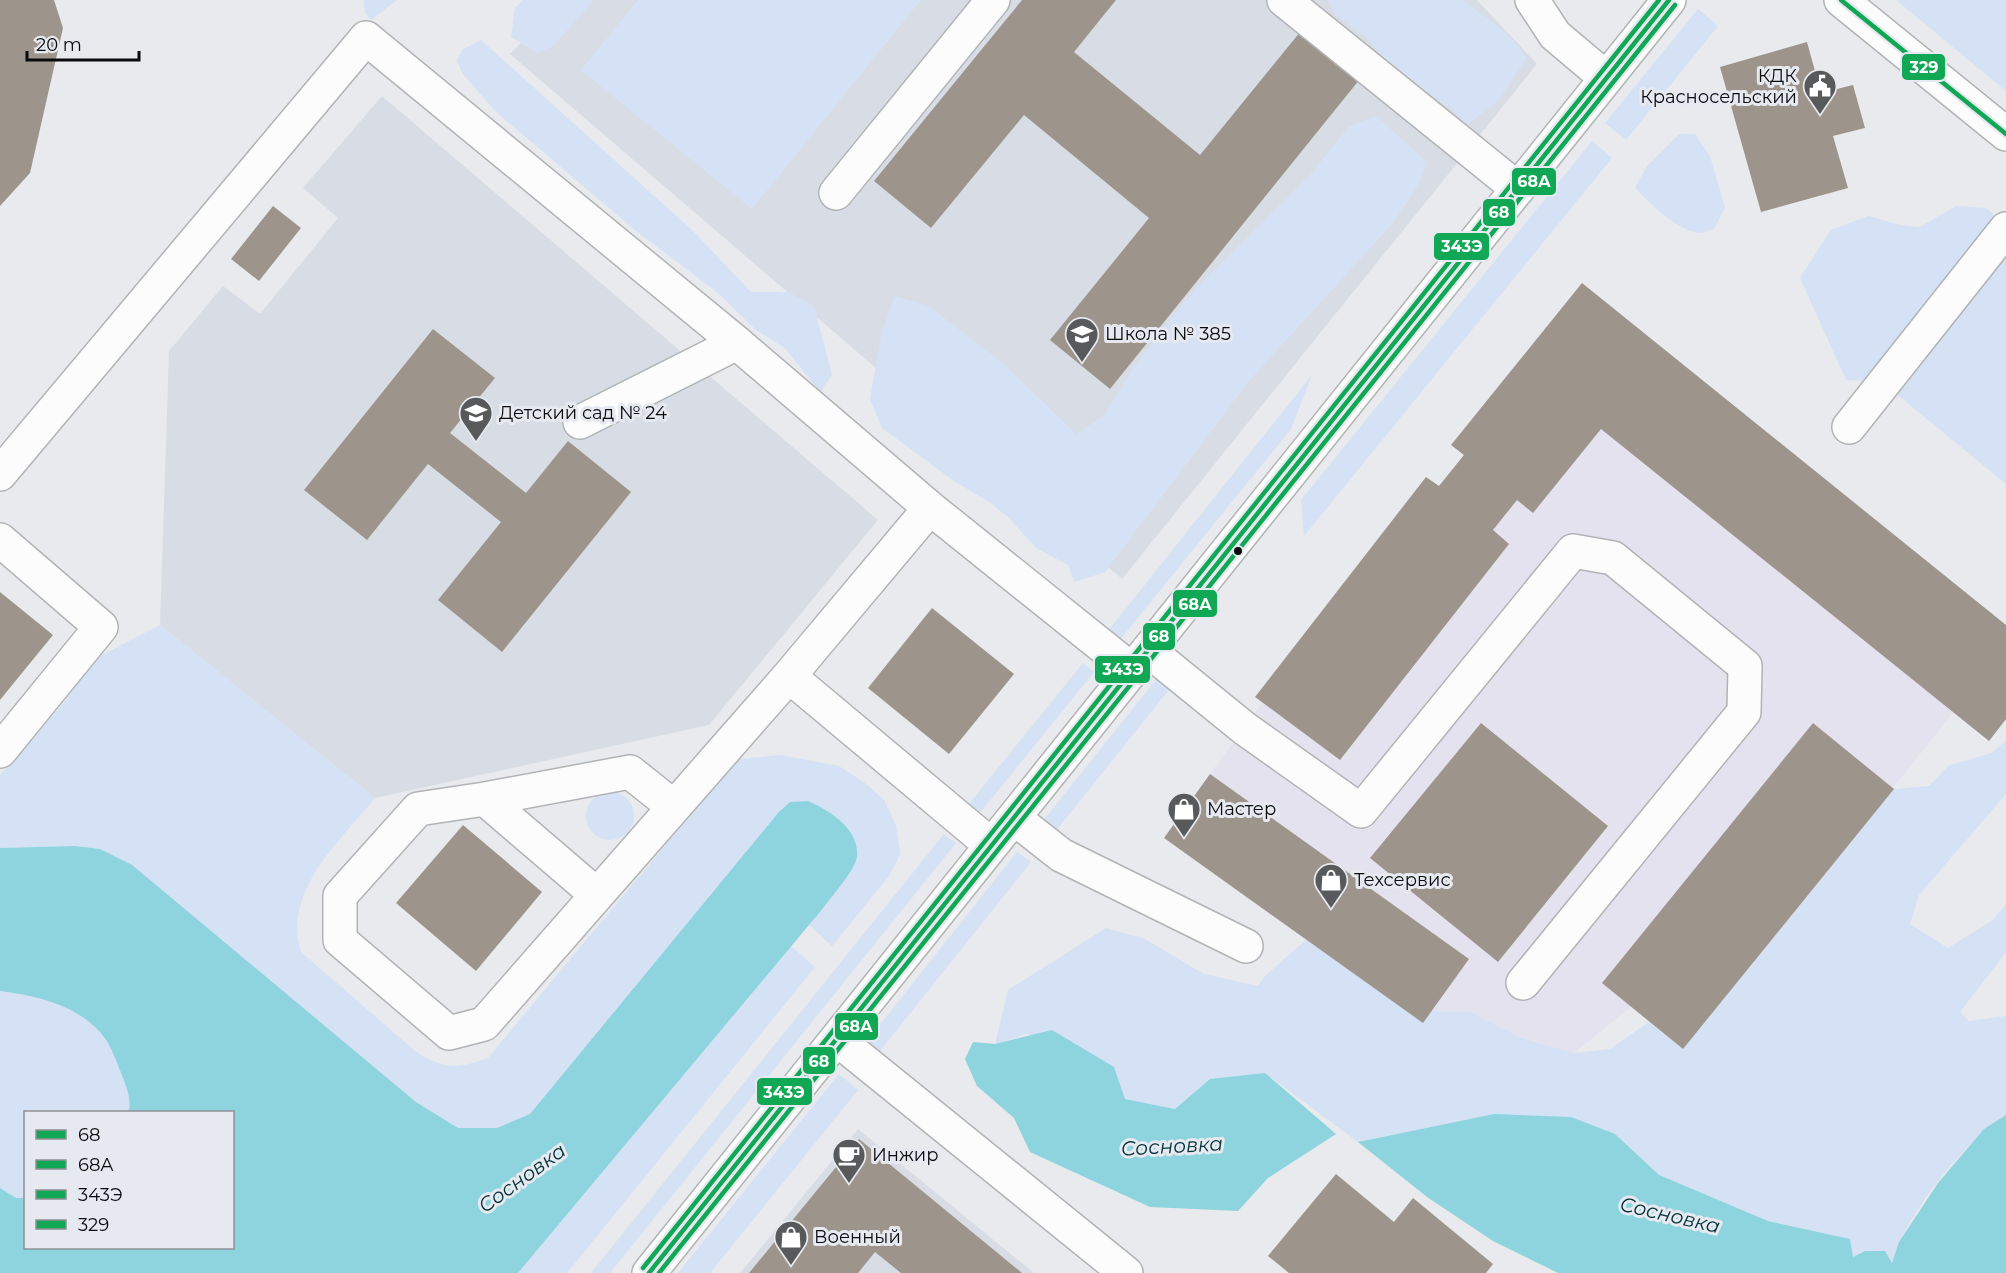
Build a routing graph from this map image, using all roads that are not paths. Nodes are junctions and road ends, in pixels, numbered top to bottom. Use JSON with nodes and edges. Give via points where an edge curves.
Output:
{"nodes":[{"id":1,"x":993,"y":0,"type":"edge"},
{"id":2,"x":1284,"y":0,"type":"edge"},
{"id":3,"x":1532,"y":0,"type":"edge"},
{"id":4,"x":1669,"y":0,"type":"edge"},
{"id":5,"x":1841,"y":0,"type":"edge"},
{"id":6,"x":1606,"y":78,"type":"junction"},
{"id":7,"x":2006,"y":134,"type":"edge"},
{"id":8,"x":1518,"y":189,"type":"junction"},
{"id":9,"x":836,"y":193,"type":"dead end"},
{"id":10,"x":2006,"y":229,"type":"edge"},
{"id":11,"x":737,"y":343,"type":"junction"},
{"id":12,"x":580,"y":422,"type":"dead end"},
{"id":13,"x":1849,"y":427,"type":"dead end"},
{"id":14,"x":0,"y":474,"type":"edge"},
{"id":15,"x":930,"y":508,"type":"junction"},
{"id":16,"x":0,"y":540,"type":"edge"},
{"id":17,"x":1140,"y":660,"type":"junction"},
{"id":18,"x":789,"y":676,"type":"junction"},
{"id":19,"x":0,"y":750,"type":"edge"},
{"id":20,"x":485,"y":799,"type":"junction"},
{"id":21,"x":674,"y":807,"type":"junction"},
{"id":22,"x":1014,"y":818,"type":"junction"},
{"id":23,"x":992,"y":845,"type":"junction"},
{"id":24,"x":597,"y":895,"type":"junction"},
{"id":25,"x":1246,"y":946,"type":"dead end"},
{"id":26,"x":1523,"y":983,"type":"dead end"},
{"id":27,"x":838,"y":1040,"type":"junction"},
{"id":28,"x":649,"y":1273,"type":"edge"},
{"id":29,"x":1126,"y":1273,"type":"edge"}],
"edges":[{"from":1,"to":9,"type":"street"},
{"from":2,"to":8,"type":"street"},
{"from":3,"to":6,"type":"street","via":[[1555,36]]},
{"from":4,"to":6,"type":"street"},
{"from":5,"to":7,"type":"street"},
{"from":6,"to":8,"type":"street"},
{"from":8,"to":17,"type":"street"},
{"from":10,"to":13,"type":"street"},
{"from":11,"to":12,"type":"street"},
{"from":11,"to":14,"type":"street","via":[[366,38]]},
{"from":11,"to":15,"type":"street"},
{"from":15,"to":17,"type":"street"},
{"from":15,"to":18,"type":"street"},
{"from":16,"to":19,"type":"street","via":[[101,627]]},
{"from":17,"to":22,"type":"street"},
{"from":17,"to":26,"type":"street","via":[[1361,811],[1573,551],[1613,558],[1745,666],[1744,712]]},
{"from":18,"to":21,"type":"street"},
{"from":18,"to":23,"type":"street"},
{"from":20,"to":21,"type":"street","via":[[630,772]]},
{"from":20,"to":24,"type":"street"},
{"from":20,"to":24,"type":"street","via":[[418,809],[340,896],[340,940],[449,1033],[484,1024]]},
{"from":21,"to":24,"type":"street"},
{"from":22,"to":23,"type":"street"},
{"from":22,"to":25,"type":"street","via":[[1061,855]]},
{"from":23,"to":27,"type":"street"},
{"from":27,"to":28,"type":"street"},
{"from":27,"to":29,"type":"street"}]}
